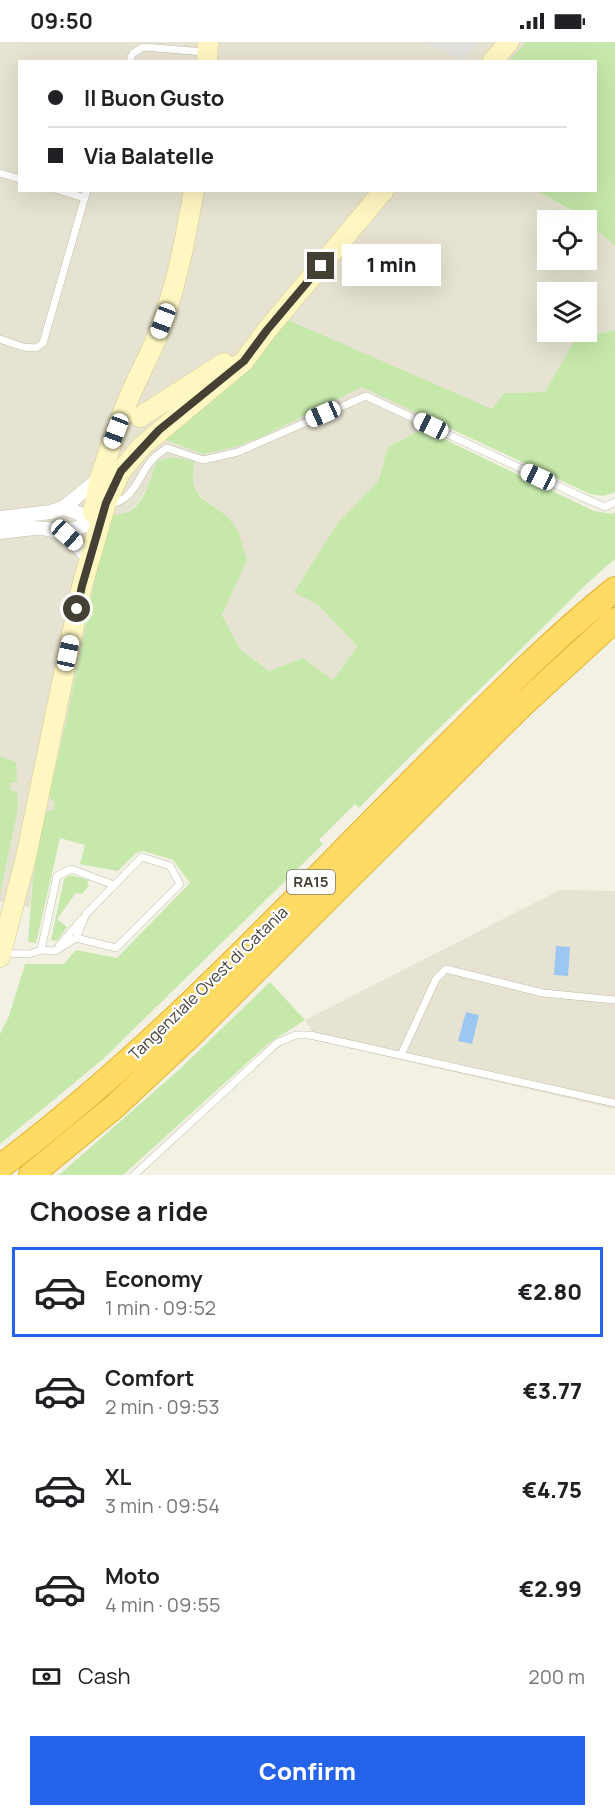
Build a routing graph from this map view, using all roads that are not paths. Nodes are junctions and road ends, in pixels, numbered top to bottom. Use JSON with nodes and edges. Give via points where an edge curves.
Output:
{"nodes":[{"id":1,"x":509,"y":42,"type":"edge"},
{"id":2,"x":142,"y":44,"type":"edge"},
{"id":3,"x":207,"y":52,"type":"edge"},
{"id":4,"x":130,"y":60,"type":"edge"},
{"id":5,"x":494,"y":60,"type":"edge"},
{"id":6,"x":0,"y":173,"type":"edge"},
{"id":7,"x":18,"y":178,"type":"edge"},
{"id":8,"x":194,"y":192,"type":"edge"},
{"id":9,"x":382,"y":192,"type":"edge"},
{"id":10,"x":86,"y":194,"type":"edge"},
{"id":11,"x":267,"y":330,"type":"junction"},
{"id":12,"x":0,"y":339,"type":"edge"},
{"id":13,"x":156,"y":339,"type":"junction"},
{"id":14,"x":145,"y":388,"type":"junction"},
{"id":15,"x":165,"y":401,"type":"junction"},
{"id":16,"x":140,"y":417,"type":"junction"},
{"id":17,"x":117,"y":428,"type":"junction"},
{"id":18,"x":144,"y":444,"type":"junction"},
{"id":19,"x":100,"y":478,"type":"junction"},
{"id":20,"x":615,"y":502,"type":"edge"},
{"id":21,"x":63,"y":508,"type":"junction"},
{"id":22,"x":0,"y":518,"type":"edge"},
{"id":23,"x":99,"y":520,"type":"junction"},
{"id":24,"x":54,"y":529,"type":"junction"},
{"id":25,"x":0,"y":532,"type":"edge"},
{"id":26,"x":84,"y":553,"type":"junction"},
{"id":27,"x":82,"y":586,"type":"junction"},
{"id":28,"x":615,"y":589,"type":"edge"},
{"id":29,"x":615,"y":620,"type":"edge"},
{"id":30,"x":114,"y":885,"type":"junction"},
{"id":31,"x":86,"y":914,"type":"junction"},
{"id":32,"x":76,"y":938,"type":"junction"},
{"id":33,"x":41,"y":950,"type":"junction"},
{"id":34,"x":55,"y":951,"type":"junction"},
{"id":35,"x":1,"y":955,"type":"edge"},
{"id":36,"x":615,"y":1000,"type":"edge"},
{"id":37,"x":401,"y":1055,"type":"junction"},
{"id":38,"x":615,"y":1103,"type":"edge"},
{"id":39,"x":0,"y":1167,"type":"edge"},
{"id":40,"x":31,"y":1175,"type":"edge"},
{"id":41,"x":134,"y":1175,"type":"edge"}],
"edges":[{"from":1,"to":5,"type":"main road"},
{"from":2,"to":3,"type":"lane"},
{"from":2,"to":4,"type":"lane"},
{"from":6,"to":7,"type":"lane"},
{"from":8,"to":13,"type":"main road","via":[[180,260]]},
{"from":9,"to":11,"type":"main road"},
{"from":10,"to":12,"type":"lane","via":[[44,343],[36,348],[23,347]]},
{"from":11,"to":15,"type":"main road"},
{"from":11,"to":18,"type":"main road","via":[[244,361]]},
{"from":13,"to":14,"type":"main road"},
{"from":13,"to":17,"type":"main road"},
{"from":14,"to":15,"type":"main road","via":[[155,399]]},
{"from":14,"to":16,"type":"main road"},
{"from":15,"to":16,"type":"main road"},
{"from":16,"to":17,"type":"main road","via":[[127,417]]},
{"from":16,"to":18,"type":"main road","via":[[150,433]]},
{"from":17,"to":18,"type":"main road","via":[[117,438],[124,447],[131,449]]},
{"from":17,"to":19,"type":"main road"},
{"from":18,"to":23,"type":"main road","via":[[121,471]]},
{"from":19,"to":21,"type":"street"},
{"from":19,"to":23,"type":"main road"},
{"from":20,"to":23,"type":"lane","via":[[605,507],[366,396],[238,452],[203,460],[167,448],[151,462],[129,496]]},
{"from":21,"to":22,"type":"street"},
{"from":21,"to":23,"type":"street"},
{"from":23,"to":24,"type":"street","via":[[80,527]]},
{"from":23,"to":26,"type":"main road"},
{"from":23,"to":27,"type":"main road"},
{"from":24,"to":25,"type":"street"},
{"from":24,"to":26,"type":"street","via":[[67,535]]},
{"from":26,"to":27,"type":"main road"},
{"from":27,"to":35,"type":"main road","via":[[26,857]]},
{"from":28,"to":39,"type":"highway","name":"Tangenziale Ovest di Catania","number":"RA15","via":[[504,689],[177,1016],[99,1088]]},
{"from":29,"to":40,"type":"highway","name":"Tangenziale Ovest di Catania","number":"RA15","via":[[521,706],[192,1034],[114,1107]]},
{"from":30,"to":31,"type":"lane"},
{"from":30,"to":32,"type":"lane","via":[[142,857],[170,866],[180,884],[116,948]]},
{"from":30,"to":33,"type":"lane","via":[[71,868],[57,876]]},
{"from":31,"to":32,"type":"lane"},
{"from":31,"to":34,"type":"lane"},
{"from":32,"to":34,"type":"lane"},
{"from":33,"to":34,"type":"lane"},
{"from":33,"to":35,"type":"lane"},
{"from":36,"to":37,"type":"lane","via":[[543,993],[446,969],[436,979]]},
{"from":37,"to":38,"type":"lane"},
{"from":37,"to":41,"type":"lane","via":[[310,1035],[288,1037]]}]}
